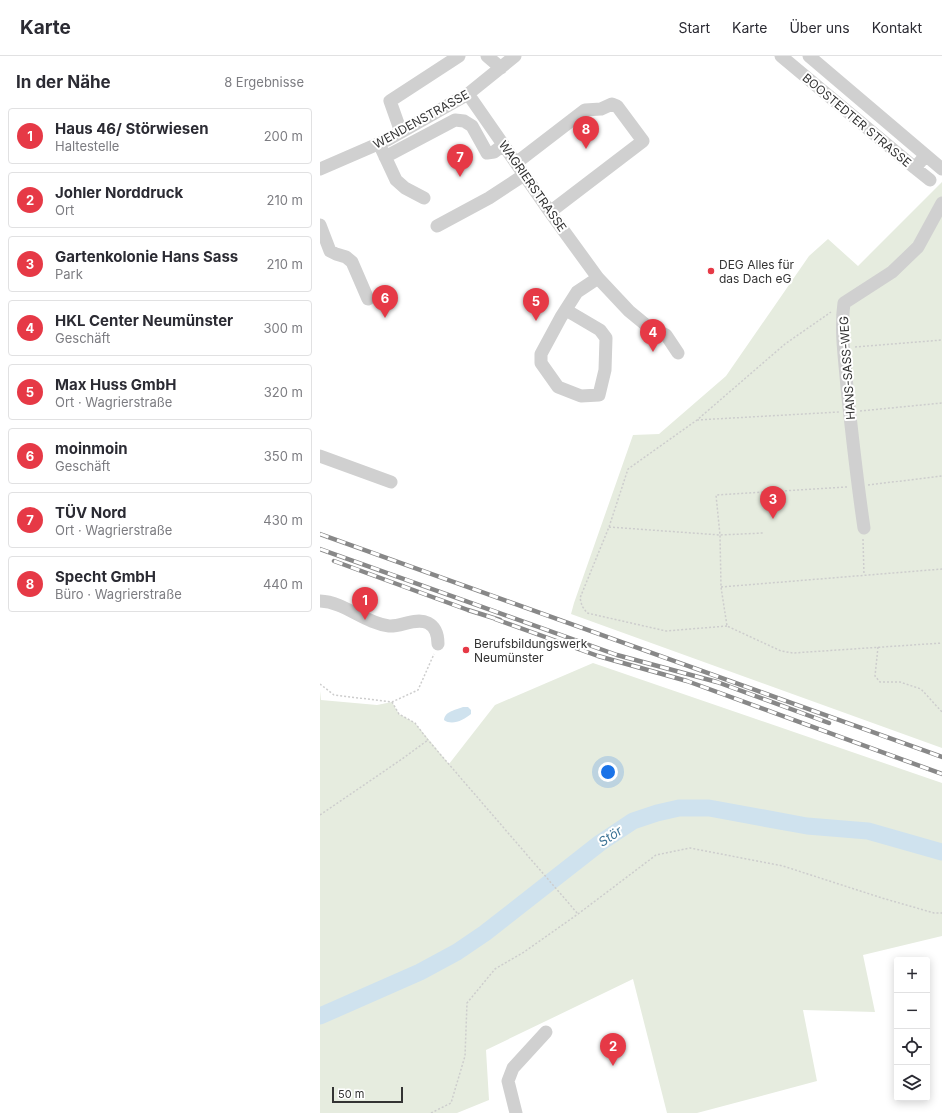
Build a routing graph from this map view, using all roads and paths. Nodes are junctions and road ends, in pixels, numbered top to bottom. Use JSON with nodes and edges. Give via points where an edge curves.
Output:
{"nodes":[{"id":1,"x":459,"y":56,"type":"edge"},
{"id":2,"x":487,"y":56,"type":"edge"},
{"id":3,"x":515,"y":56,"type":"edge"},
{"id":4,"x":781,"y":56,"type":"edge"},
{"id":5,"x":809,"y":56,"type":"edge"},
{"id":6,"x":501,"y":68,"type":"junction"},
{"id":7,"x":468,"y":94,"type":"junction"},
{"id":8,"x":401,"y":132,"type":"junction"},
{"id":9,"x":379,"y":143,"type":"junction"},
{"id":10,"x":504,"y":145,"type":"junction"},
{"id":11,"x":925,"y":156,"type":"junction"},
{"id":12,"x":385,"y":157,"type":"junction"},
{"id":13,"x":516,"y":164,"type":"junction"},
{"id":14,"x":915,"y":168,"type":"junction"},
{"id":15,"x":320,"y":169,"type":"edge"},
{"id":16,"x":942,"y":169,"type":"edge"},
{"id":17,"x":524,"y":175,"type":"junction"},
{"id":18,"x":930,"y":180,"type":"dead end"},
{"id":19,"x":424,"y":198,"type":"dead end"},
{"id":20,"x":942,"y":203,"type":"edge"},
{"id":21,"x":550,"y":212,"type":"junction"},
{"id":22,"x":320,"y":225,"type":"edge"},
{"id":23,"x":437,"y":226,"type":"dead end"},
{"id":24,"x":598,"y":278,"type":"junction"},
{"id":25,"x":368,"y":300,"type":"dead end"},
{"id":26,"x":844,"y":303,"type":"junction"},
{"id":27,"x":566,"y":310,"type":"junction"},
{"id":28,"x":942,"y":340,"type":"edge"},
{"id":29,"x":843,"y":348,"type":"junction"},
{"id":30,"x":678,"y":353,"type":"dead end"},
{"id":31,"x":942,"y":404,"type":"edge"},
{"id":32,"x":850,"y":412,"type":"junction"},
{"id":33,"x":697,"y":420,"type":"junction"},
{"id":34,"x":320,"y":456,"type":"edge"},
{"id":35,"x":942,"y":476,"type":"edge"},
{"id":36,"x":391,"y":482,"type":"dead end"},
{"id":37,"x":858,"y":487,"type":"junction"},
{"id":38,"x":609,"y":528,"type":"junction"},
{"id":39,"x":864,"y":528,"type":"joint"},
{"id":40,"x":763,"y":533,"type":"dead end"},
{"id":41,"x":720,"y":535,"type":"junction"},
{"id":42,"x":942,"y":569,"type":"edge"},
{"id":43,"x":864,"y":575,"type":"junction"},
{"id":44,"x":721,"y":587,"type":"junction"},
{"id":45,"x":320,"y":600,"type":"edge"},
{"id":46,"x":727,"y":626,"type":"junction"},
{"id":47,"x":942,"y":643,"type":"edge"},
{"id":48,"x":438,"y":644,"type":"joint"},
{"id":49,"x":878,"y":647,"type":"junction"},
{"id":50,"x":320,"y":684,"type":"edge"},
{"id":51,"x":392,"y":702,"type":"junction"},
{"id":52,"x":942,"y":712,"type":"edge"},
{"id":53,"x":428,"y":740,"type":"junction"},
{"id":54,"x":320,"y":815,"type":"edge"},
{"id":55,"x":942,"y":913,"type":"edge"},
{"id":56,"x":578,"y":914,"type":"junction"},
{"id":57,"x":546,"y":1032,"type":"dead end"},
{"id":58,"x":431,"y":1113,"type":"edge"},
{"id":59,"x":516,"y":1113,"type":"edge"}],
"edges":[{"from":1,"to":8,"type":"street","via":[[390,101]]},
{"from":2,"to":6,"type":"street"},
{"from":3,"to":6,"type":"street","name":"WENDENSTRASSE"},
{"from":4,"to":14,"type":"street","name":"BOOSTEDTER STRASSE"},
{"from":5,"to":11,"type":"street","name":"BOOSTEDTER STRASSE"},
{"from":6,"to":7,"type":"street","name":"WENDENSTRASSE"},
{"from":7,"to":8,"type":"street","name":"WENDENSTRASSE"},
{"from":7,"to":10,"type":"street","name":"WAGRIERSTRASSE"},
{"from":8,"to":9,"type":"street","name":"WENDENSTRASSE"},
{"from":9,"to":12,"type":"street"},
{"from":9,"to":15,"type":"street","name":"WENDENSTRASSE"},
{"from":10,"to":12,"type":"street","via":[[494,152],[487,153],[472,126],[464,121],[455,120]]},
{"from":10,"to":13,"type":"street","name":"WAGRIERSTRASSE"},
{"from":11,"to":14,"type":"street","name":"BOOSTEDTER STRASSE"},
{"from":11,"to":16,"type":"street","name":"BOOSTEDTER STRASSE"},
{"from":12,"to":19,"type":"street","via":[[396,180]]},
{"from":13,"to":17,"type":"street","name":"WAGRIERSTRASSE"},
{"from":13,"to":21,"type":"street","via":[[585,110],[601,109],[612,104],[617,106],[643,142]]},
{"from":14,"to":18,"type":"street","name":"BOOSTEDTER STRASSE"},
{"from":17,"to":21,"type":"street","name":"WAGRIERSTRASSE"},
{"from":17,"to":23,"type":"street","via":[[489,198]]},
{"from":20,"to":26,"type":"street","name":"HANS-SASS-WEG","via":[[918,247],[892,272]]},
{"from":21,"to":24,"type":"street","name":"WAGRIERSTRASSE"},
{"from":22,"to":25,"type":"street","via":[[330,251],[352,262]]},
{"from":24,"to":27,"type":"street","via":[[577,292]]},
{"from":24,"to":30,"type":"street","name":"WAGRIERSTRASSE","via":[[629,311],[646,325],[666,335]]},
{"from":26,"to":29,"type":"street","name":"HANS-SASS-WEG"},
{"from":26,"to":33,"type":"path","via":[[785,344]]},
{"from":27,"to":27,"type":"street","via":[[541,354],[541,363],[558,387],[581,396],[599,395],[605,370],[606,338],[600,330]]},
{"from":28,"to":29,"type":"path"},
{"from":29,"to":32,"type":"street","name":"HANS-SASS-WEG"},
{"from":31,"to":32,"type":"path"},
{"from":32,"to":33,"type":"path"},
{"from":32,"to":37,"type":"street","name":"HANS-SASS-WEG"},
{"from":33,"to":38,"type":"path","via":[[628,469]]},
{"from":34,"to":36,"type":"street"},
{"from":35,"to":37,"type":"path"},
{"from":37,"to":39,"type":"street","name":"HANS-SASS-WEG"},
{"from":37,"to":41,"type":"path","via":[[716,495]]},
{"from":38,"to":41,"type":"path"},
{"from":38,"to":46,"type":"path","via":[[580,598],[587,613],[666,631]]},
{"from":39,"to":43,"type":"path"},
{"from":40,"to":41,"type":"path"},
{"from":41,"to":44,"type":"path"},
{"from":42,"to":43,"type":"path"},
{"from":43,"to":44,"type":"path"},
{"from":44,"to":46,"type":"path"},
{"from":45,"to":48,"type":"street","via":[[330,601],[390,626],[421,621],[429,623],[438,636]]},
{"from":46,"to":49,"type":"path","via":[[781,651],[793,653]]},
{"from":47,"to":49,"type":"path"},
{"from":48,"to":51,"type":"path","via":[[418,690]]},
{"from":49,"to":52,"type":"path","via":[[875,676],[880,682],[900,682],[921,689]]},
{"from":50,"to":51,"type":"path","via":[[334,695]]},
{"from":51,"to":53,"type":"path","via":[[399,714],[415,723]]},
{"from":53,"to":54,"type":"path"},
{"from":53,"to":56,"type":"path"},
{"from":55,"to":56,"type":"path","via":[[882,898],[783,866],[690,848],[656,855]]},
{"from":56,"to":58,"type":"path","via":[[495,969],[467,1003],[465,1056],[451,1103]]},
{"from":57,"to":59,"type":"street","via":[[514,1068],[508,1081]]}]}
